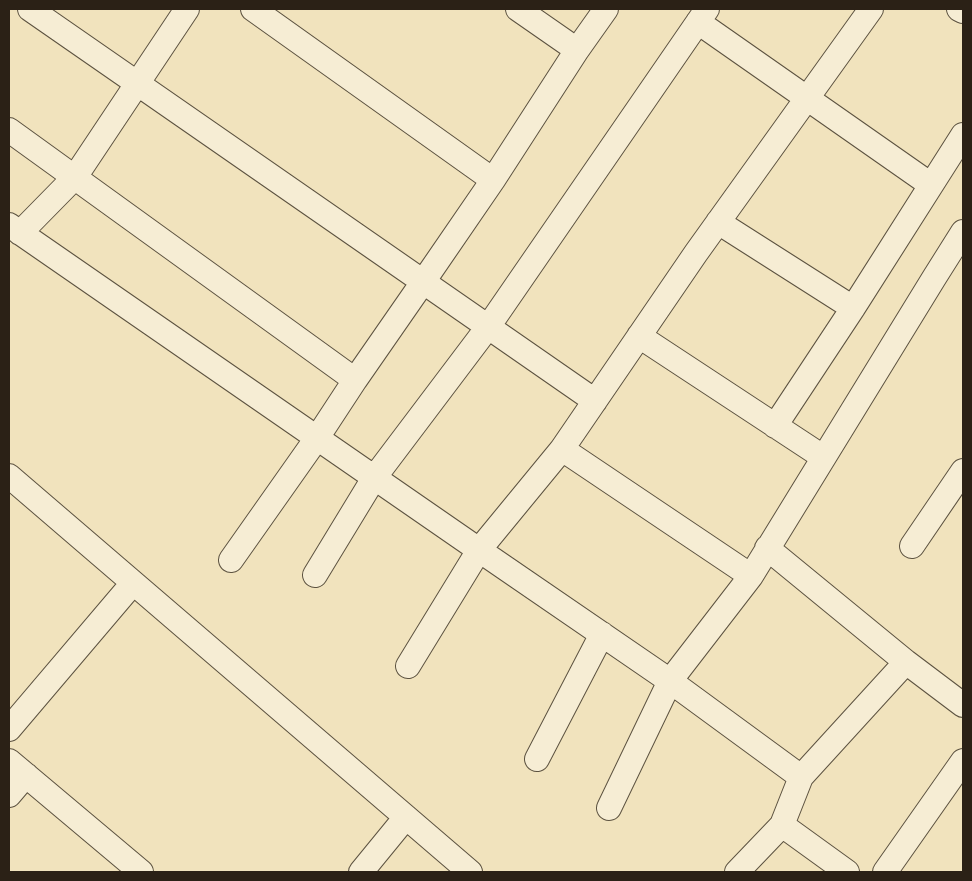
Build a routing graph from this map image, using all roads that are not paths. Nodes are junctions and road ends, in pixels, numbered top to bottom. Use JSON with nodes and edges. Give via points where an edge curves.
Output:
{"nodes":[{"id":1,"x":30,"y":9,"type":"edge"},
{"id":2,"x":187,"y":9,"type":"edge"},
{"id":3,"x":518,"y":9,"type":"edge"},
{"id":4,"x":606,"y":9,"type":"edge"},
{"id":5,"x":870,"y":9,"type":"edge"},
{"id":6,"x":959,"y":9,"type":"edge"},
{"id":7,"x":262,"y":11,"type":"edge"},
{"id":8,"x":963,"y":11,"type":"edge"},
{"id":9,"x":702,"y":15,"type":"edge"},
{"id":10,"x":577,"y":50,"type":"junction"},
{"id":11,"x":138,"y":84,"type":"junction"},
{"id":12,"x":807,"y":98,"type":"junction"},
{"id":13,"x":9,"y":130,"type":"edge"},
{"id":14,"x":963,"y":135,"type":"edge"},
{"id":15,"x":74,"y":177,"type":"junction"},
{"id":16,"x":493,"y":180,"type":"junction"},
{"id":17,"x":931,"y":185,"type":"junction"},
{"id":18,"x":718,"y":222,"type":"junction"},
{"id":19,"x":15,"y":229,"type":"edge"},
{"id":20,"x":963,"y":232,"type":"edge"},
{"id":21,"x":423,"y":282,"type":"junction"},
{"id":22,"x":853,"y":308,"type":"junction"},
{"id":23,"x":488,"y":327,"type":"junction"},
{"id":24,"x":639,"y":336,"type":"junction"},
{"id":25,"x":354,"y":380,"type":"junction"},
{"id":26,"x":595,"y":401,"type":"junction"},
{"id":27,"x":775,"y":426,"type":"junction"},
{"id":28,"x":317,"y":438,"type":"junction"},
{"id":29,"x":562,"y":449,"type":"junction"},
{"id":30,"x":823,"y":457,"type":"junction"},
{"id":31,"x":963,"y":471,"type":"edge"},
{"id":32,"x":9,"y":476,"type":"edge"},
{"id":33,"x":374,"y":478,"type":"junction"},
{"id":34,"x":912,"y":546,"type":"dead end"},
{"id":35,"x":767,"y":548,"type":"junction"},
{"id":36,"x":479,"y":550,"type":"junction"},
{"id":37,"x":231,"y":560,"type":"dead end"},
{"id":38,"x":315,"y":576,"type":"dead end"},
{"id":39,"x":751,"y":576,"type":"junction"},
{"id":40,"x":133,"y":583,"type":"junction"},
{"id":41,"x":602,"y":634,"type":"junction"},
{"id":42,"x":906,"y":662,"type":"junction"},
{"id":43,"x":408,"y":666,"type":"dead end"},
{"id":44,"x":670,"y":681,"type":"junction"},
{"id":45,"x":963,"y":705,"type":"edge"},
{"id":46,"x":9,"y":729,"type":"edge"},
{"id":47,"x":537,"y":759,"type":"dead end"},
{"id":48,"x":963,"y":762,"type":"edge"},
{"id":49,"x":17,"y":768,"type":"edge"},
{"id":50,"x":801,"y":777,"type":"junction"},
{"id":51,"x":9,"y":796,"type":"edge"},
{"id":52,"x":609,"y":808,"type":"dead end"},
{"id":53,"x":406,"y":817,"type":"junction"},
{"id":54,"x":782,"y":825,"type":"junction"},
{"id":55,"x":141,"y":872,"type":"edge"},
{"id":56,"x":361,"y":872,"type":"edge"},
{"id":57,"x":470,"y":872,"type":"edge"},
{"id":58,"x":737,"y":872,"type":"edge"},
{"id":59,"x":848,"y":872,"type":"edge"},
{"id":60,"x":885,"y":872,"type":"edge"}],
"edges":[{"from":1,"to":11,"type":"street"},
{"from":2,"to":11,"type":"street"},
{"from":3,"to":10,"type":"street"},
{"from":4,"to":10,"type":"street"},
{"from":5,"to":12,"type":"street"},
{"from":6,"to":8,"type":"street"},
{"from":7,"to":16,"type":"street"},
{"from":9,"to":12,"type":"street"},
{"from":9,"to":23,"type":"street"},
{"from":10,"to":16,"type":"street"},
{"from":11,"to":15,"type":"street"},
{"from":11,"to":21,"type":"street"},
{"from":12,"to":17,"type":"street"},
{"from":12,"to":18,"type":"street"},
{"from":13,"to":15,"type":"street"},
{"from":14,"to":17,"type":"street"},
{"from":15,"to":19,"type":"street"},
{"from":15,"to":25,"type":"street"},
{"from":16,"to":21,"type":"street"},
{"from":17,"to":22,"type":"street"},
{"from":18,"to":22,"type":"street"},
{"from":18,"to":24,"type":"street"},
{"from":19,"to":28,"type":"street"},
{"from":20,"to":30,"type":"street"},
{"from":21,"to":23,"type":"street"},
{"from":21,"to":25,"type":"street"},
{"from":22,"to":27,"type":"street"},
{"from":23,"to":26,"type":"street"},
{"from":23,"to":33,"type":"street"},
{"from":24,"to":26,"type":"street"},
{"from":24,"to":27,"type":"street"},
{"from":25,"to":28,"type":"street"},
{"from":26,"to":29,"type":"street"},
{"from":27,"to":30,"type":"street"},
{"from":28,"to":33,"type":"street"},
{"from":28,"to":37,"type":"street"},
{"from":29,"to":36,"type":"street"},
{"from":29,"to":39,"type":"street"},
{"from":30,"to":35,"type":"street"},
{"from":31,"to":34,"type":"street"},
{"from":32,"to":40,"type":"street"},
{"from":33,"to":36,"type":"street"},
{"from":33,"to":38,"type":"street"},
{"from":35,"to":39,"type":"street"},
{"from":35,"to":42,"type":"street"},
{"from":36,"to":41,"type":"street"},
{"from":36,"to":43,"type":"street"},
{"from":39,"to":44,"type":"street"},
{"from":40,"to":46,"type":"street"},
{"from":40,"to":53,"type":"street"},
{"from":41,"to":44,"type":"street"},
{"from":41,"to":47,"type":"street"},
{"from":42,"to":45,"type":"street"},
{"from":42,"to":50,"type":"street"},
{"from":44,"to":50,"type":"street"},
{"from":44,"to":52,"type":"street"},
{"from":48,"to":60,"type":"street"},
{"from":49,"to":51,"type":"street"},
{"from":49,"to":55,"type":"street"},
{"from":50,"to":54,"type":"street"},
{"from":53,"to":56,"type":"street"},
{"from":53,"to":57,"type":"street"},
{"from":54,"to":58,"type":"street"},
{"from":54,"to":59,"type":"street"}]}
